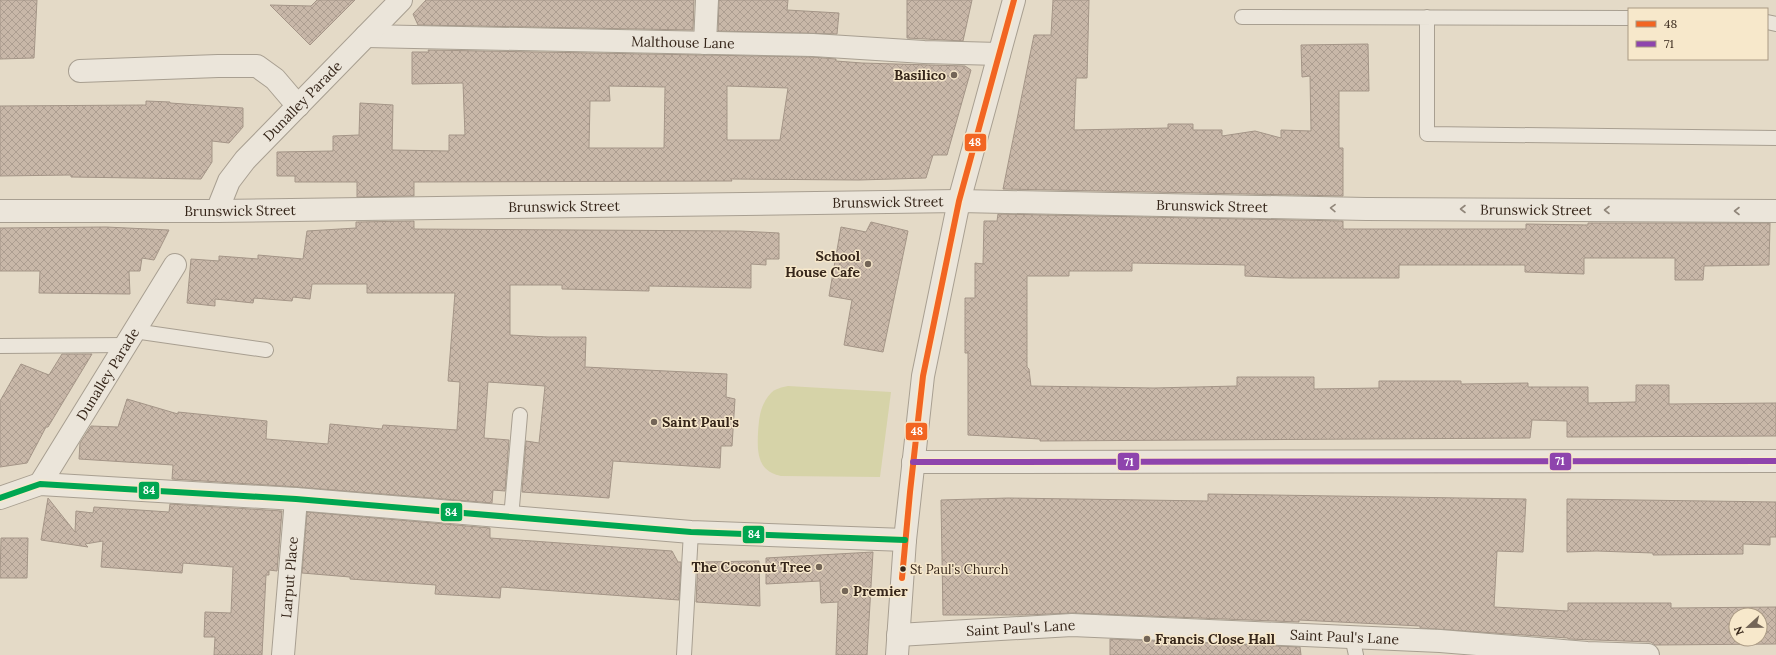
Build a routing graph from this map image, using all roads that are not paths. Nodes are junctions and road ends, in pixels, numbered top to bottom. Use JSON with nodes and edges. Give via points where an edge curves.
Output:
{"nodes":[{"id":1,"x":401,"y":0,"type":"edge"},
{"id":2,"x":707,"y":0,"type":"edge"},
{"id":3,"x":1014,"y":0,"type":"edge"},
{"id":4,"x":1242,"y":17,"type":"dead end"},
{"id":5,"x":1427,"y":17,"type":"junction"},
{"id":6,"x":1628,"y":18,"type":"edge"},
{"id":7,"x":366,"y":36,"type":"junction"},
{"id":8,"x":705,"y":43,"type":"junction"},
{"id":9,"x":999,"y":54,"type":"junction"},
{"id":10,"x":80,"y":71,"type":"dead end"},
{"id":11,"x":298,"y":106,"type":"junction"},
{"id":12,"x":1776,"y":138,"type":"edge"},
{"id":13,"x":959,"y":201,"type":"junction"},
{"id":14,"x":0,"y":211,"type":"edge"},
{"id":15,"x":217,"y":211,"type":"junction"},
{"id":16,"x":1776,"y":211,"type":"edge"},
{"id":17,"x":175,"y":265,"type":"dead end"},
{"id":18,"x":130,"y":338,"type":"junction"},
{"id":19,"x":0,"y":346,"type":"edge"},
{"id":20,"x":266,"y":350,"type":"dead end"},
{"id":21,"x":520,"y":415,"type":"dead end"},
{"id":22,"x":1776,"y":461,"type":"edge"},
{"id":23,"x":913,"y":462,"type":"junction"},
{"id":24,"x":40,"y":484,"type":"junction"},
{"id":25,"x":0,"y":498,"type":"edge"},
{"id":26,"x":296,"y":500,"type":"junction"},
{"id":27,"x":511,"y":518,"type":"junction"},
{"id":28,"x":691,"y":532,"type":"junction"},
{"id":29,"x":905,"y":540,"type":"junction"},
{"id":30,"x":897,"y":645,"type":"edge"},
{"id":31,"x":1354,"y":646,"type":"edge"},
{"id":32,"x":283,"y":655,"type":"edge"},
{"id":33,"x":684,"y":655,"type":"edge"},
{"id":34,"x":1648,"y":655,"type":"edge"}],
"edges":[{"from":1,"to":7,"type":"street","name":"Dunalley Parade"},
{"from":2,"to":8,"type":"street"},
{"from":3,"to":9,"type":"street"},
{"from":4,"to":5,"type":"lane"},
{"from":5,"to":6,"type":"lane"},
{"from":5,"to":12,"type":"lane","via":[[1427,134]]},
{"from":7,"to":8,"type":"street","name":"Malthouse Lane"},
{"from":7,"to":11,"type":"street","name":"Dunalley Parade"},
{"from":8,"to":9,"type":"street","name":"Malthouse Lane","via":[[813,45]]},
{"from":9,"to":13,"type":"street"},
{"from":10,"to":11,"type":"street","via":[[257,66],[275,79]]},
{"from":11,"to":15,"type":"street","name":"Dunalley Parade","via":[[229,181]]},
{"from":13,"to":15,"type":"street","name":"Brunswick Street"},
{"from":16,"to":13,"type":"street","name":"Brunswick Street","one_way":true,"via":[[1366,209]]},
{"from":13,"to":23,"type":"street","via":[[923,376]]},
{"from":14,"to":15,"type":"street","name":"Brunswick Street"},
{"from":17,"to":18,"type":"street","name":"Dunalley Parade"},
{"from":18,"to":19,"type":"lane"},
{"from":18,"to":20,"type":"lane"},
{"from":18,"to":24,"type":"street","name":"Dunalley Parade"},
{"from":21,"to":27,"type":"lane"},
{"from":22,"to":23,"type":"street"},
{"from":23,"to":29,"type":"street"},
{"from":24,"to":25,"type":"street"},
{"from":24,"to":26,"type":"street"},
{"from":26,"to":27,"type":"street"},
{"from":26,"to":32,"type":"street","name":"Larput Place"},
{"from":27,"to":28,"type":"street"},
{"from":28,"to":29,"type":"street"},
{"from":28,"to":33,"type":"lane"},
{"from":29,"to":30,"type":"street"},
{"from":30,"to":31,"type":"street","name":"Saint Paul's Lane","via":[[1072,625]]},
{"from":31,"to":34,"type":"street","name":"Saint Paul's Lane","via":[[1440,641],[1587,653]]}]}
